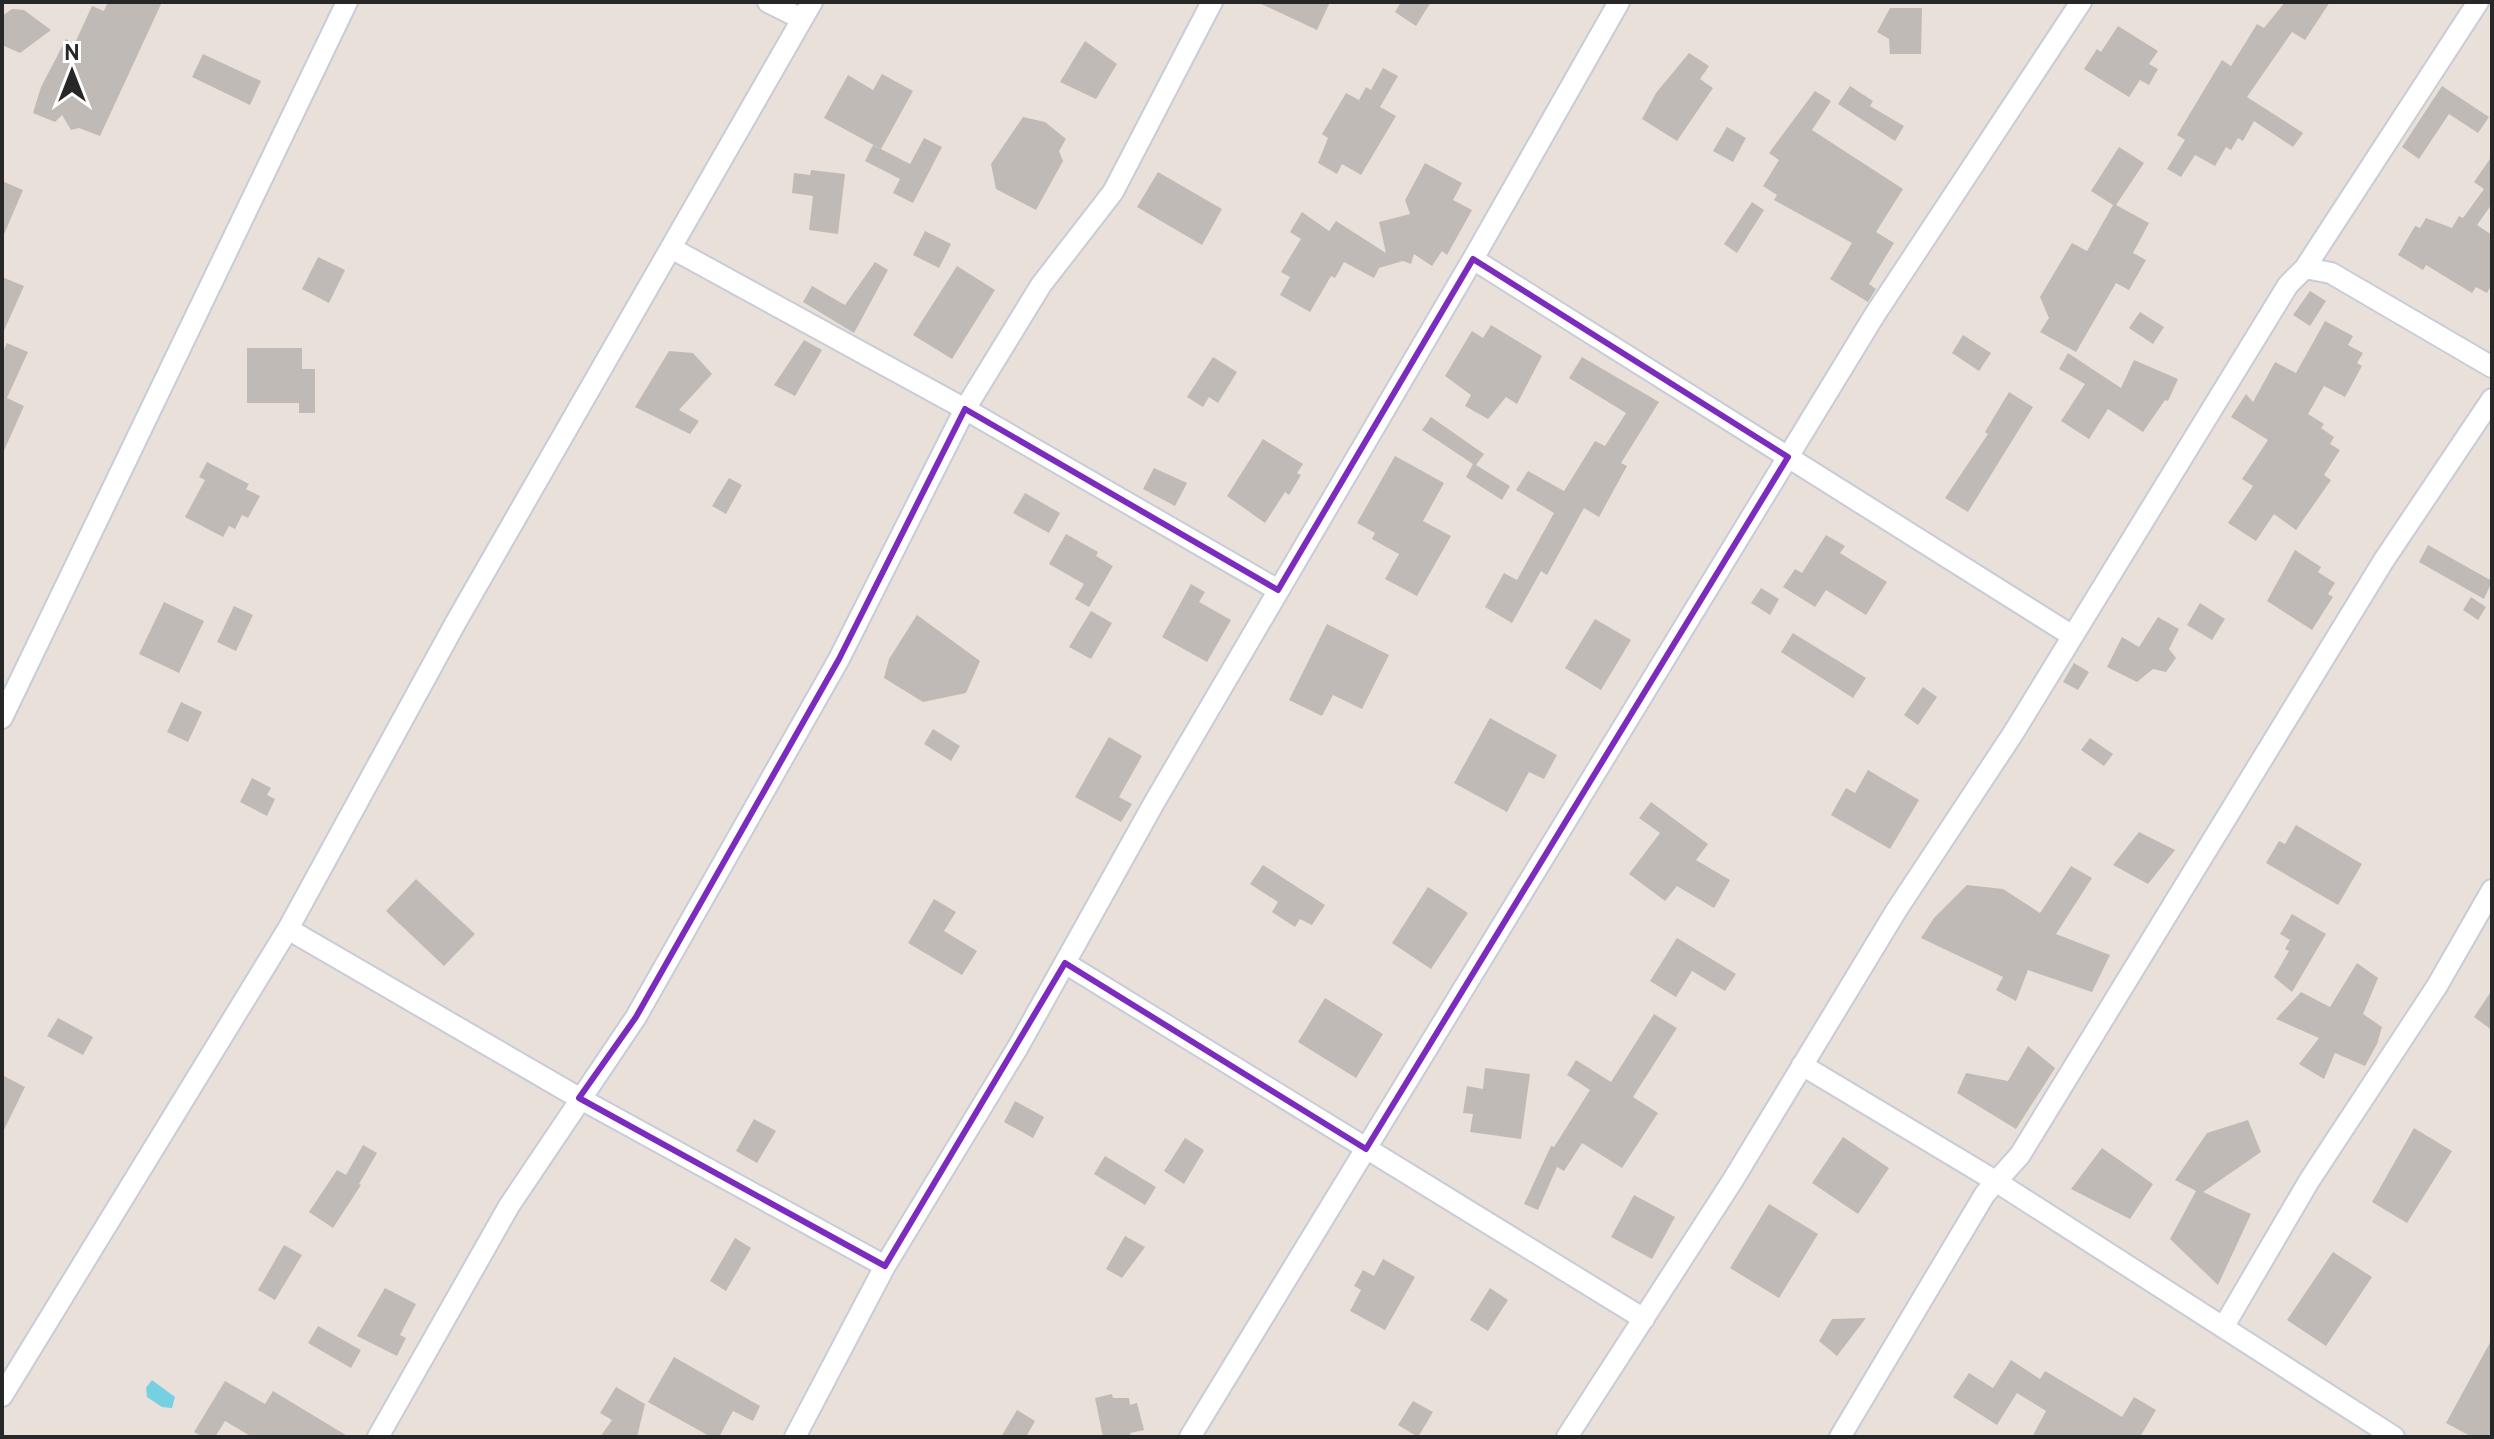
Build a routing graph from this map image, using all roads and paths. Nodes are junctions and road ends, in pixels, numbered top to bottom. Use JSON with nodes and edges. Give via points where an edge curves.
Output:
{"nodes":[{"id":1,"x":347,"y":2,"type":"edge"},
{"id":2,"x":768,"y":2,"type":"edge"},
{"id":3,"x":1212,"y":2,"type":"edge"},
{"id":4,"x":1619,"y":2,"type":"edge"},
{"id":5,"x":2081,"y":2,"type":"edge"},
{"id":6,"x":2478,"y":2,"type":"edge"},
{"id":7,"x":807,"y":10,"type":"edge"},
{"id":8,"x":671,"y":248,"type":"junction"},
{"id":9,"x":1473,"y":259,"type":"junction"},
{"id":10,"x":2305,"y":268,"type":"junction"},
{"id":11,"x":2492,"y":367,"type":"edge"},
{"id":12,"x":2492,"y":399,"type":"edge"},
{"id":13,"x":965,"y":409,"type":"junction"},
{"id":14,"x":1788,"y":457,"type":"junction"},
{"id":15,"x":1278,"y":590,"type":"junction"},
{"id":16,"x":2071,"y":635,"type":"junction"},
{"id":17,"x":2,"y":718,"type":"edge"},
{"id":18,"x":2492,"y":890,"type":"edge"},
{"id":19,"x":288,"y":929,"type":"junction"},
{"id":20,"x":1065,"y":963,"type":"junction"},
{"id":21,"x":1802,"y":1065,"type":"junction"},
{"id":22,"x":579,"y":1098,"type":"junction"},
{"id":23,"x":1366,"y":1149,"type":"junction"},
{"id":24,"x":1997,"y":1182,"type":"junction"},
{"id":25,"x":885,"y":1266,"type":"junction"},
{"id":26,"x":1644,"y":1319,"type":"junction"},
{"id":27,"x":2224,"y":1326,"type":"junction"},
{"id":28,"x":10,"y":1366,"type":"edge"},
{"id":29,"x":2,"y":1396,"type":"edge"},
{"id":30,"x":378,"y":1437,"type":"edge"},
{"id":31,"x":795,"y":1437,"type":"edge"},
{"id":32,"x":1190,"y":1437,"type":"edge"},
{"id":33,"x":1567,"y":1437,"type":"edge"},
{"id":34,"x":1840,"y":1437,"type":"edge"},
{"id":35,"x":2394,"y":1437,"type":"edge"}],
"edges":[{"from":1,"to":17,"type":"street"},
{"from":2,"to":7,"type":"street"},
{"from":3,"to":13,"type":"street","via":[[1120,180],[1041,285]]},
{"from":4,"to":9,"type":"street"},
{"from":5,"to":14,"type":"street","via":[[1874,316]]},
{"from":6,"to":10,"type":"street"},
{"from":7,"to":8,"type":"street"},
{"from":8,"to":13,"type":"street"},
{"from":8,"to":19,"type":"street","via":[[456,622]]},
{"from":9,"to":14,"type":"street"},
{"from":9,"to":15,"type":"street"},
{"from":10,"to":11,"type":"street","via":[[2331,273]]},
{"from":10,"to":16,"type":"street","via":[[2288,285]]},
{"from":12,"to":24,"type":"street","via":[[2384,560],[2020,1155]]},
{"from":13,"to":15,"type":"street"},
{"from":13,"to":22,"type":"street","via":[[825,685],[636,1017]]},
{"from":14,"to":16,"type":"street"},
{"from":14,"to":23,"type":"street"},
{"from":15,"to":20,"type":"street"},
{"from":16,"to":21,"type":"street"},
{"from":18,"to":27,"type":"street"},
{"from":19,"to":22,"type":"street"},
{"from":19,"to":28,"type":"street"},
{"from":20,"to":23,"type":"street"},
{"from":20,"to":25,"type":"street"},
{"from":21,"to":24,"type":"street"},
{"from":21,"to":26,"type":"street"},
{"from":22,"to":25,"type":"street"},
{"from":22,"to":30,"type":"street","via":[[509,1206]]},
{"from":23,"to":26,"type":"street"},
{"from":23,"to":32,"type":"street"},
{"from":24,"to":27,"type":"street"},
{"from":24,"to":34,"type":"street"},
{"from":25,"to":31,"type":"street"},
{"from":26,"to":33,"type":"street"},
{"from":27,"to":35,"type":"street"},
{"from":28,"to":29,"type":"street"}]}
